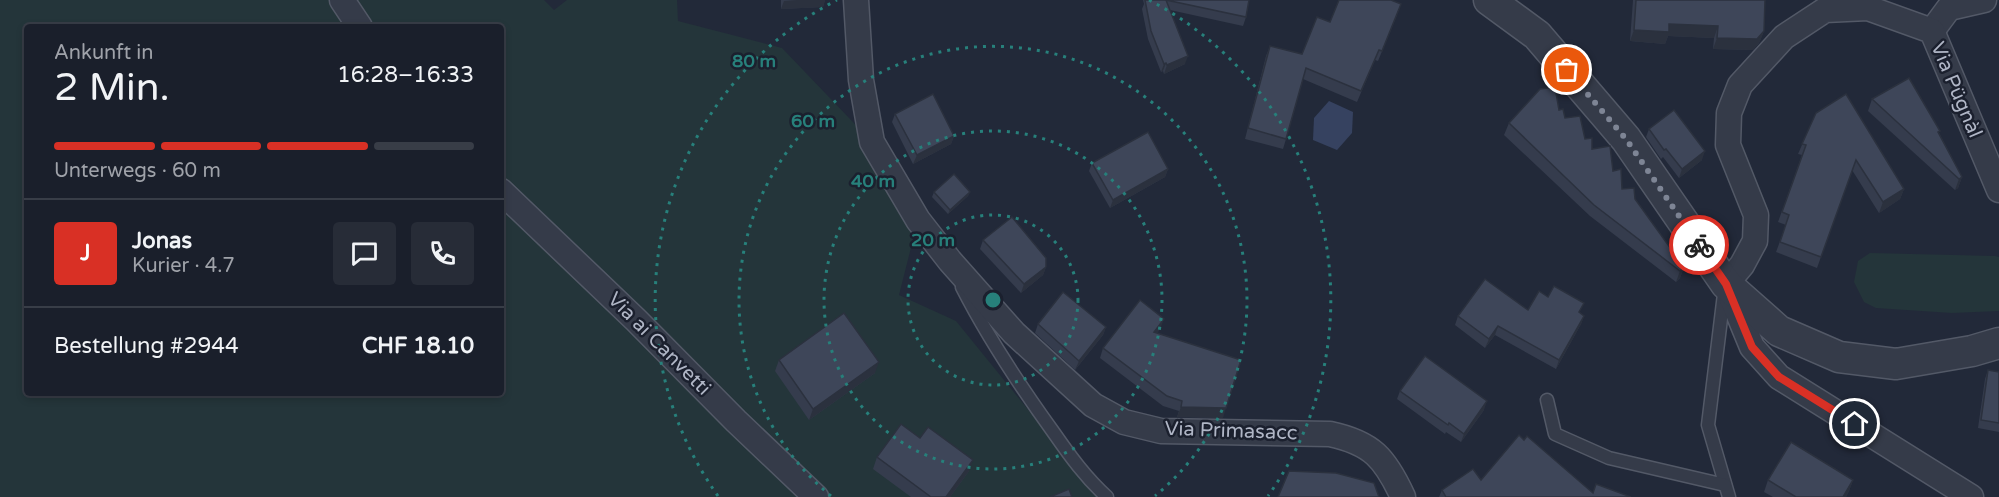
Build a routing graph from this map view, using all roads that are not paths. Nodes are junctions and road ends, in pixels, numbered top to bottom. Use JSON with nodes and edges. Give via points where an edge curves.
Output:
{"nodes":[{"id":1,"x":342,"y":0,"type":"edge"},
{"id":2,"x":855,"y":0,"type":"edge"},
{"id":3,"x":1489,"y":0,"type":"edge"},
{"id":4,"x":1984,"y":0,"type":"edge"},
{"id":5,"x":358,"y":24,"type":"edge"},
{"id":6,"x":1932,"y":31,"type":"junction"},
{"id":7,"x":1999,"y":190,"type":"edge"},
{"id":8,"x":504,"y":194,"type":"edge"},
{"id":9,"x":950,"y":261,"type":"junction"},
{"id":10,"x":1726,"y":284,"type":"junction"},
{"id":11,"x":1999,"y":343,"type":"edge"},
{"id":12,"x":1547,"y":400,"type":"dead end"},
{"id":13,"x":1727,"y":491,"type":"edge"},
{"id":14,"x":816,"y":497,"type":"edge"},
{"id":15,"x":1107,"y":497,"type":"edge"},
{"id":16,"x":1403,"y":497,"type":"edge"},
{"id":17,"x":1971,"y":497,"type":"edge"}],
"edges":[{"from":1,"to":5,"type":"street"},
{"from":2,"to":9,"type":"street","name":"Via Primasacc","via":[[861,80],[872,142],[918,220]]},
{"from":3,"to":10,"type":"street","via":[[1537,35],[1626,139]]},
{"from":4,"to":6,"type":"street","via":[[1948,8]]},
{"from":6,"to":7,"type":"street","name":"Via Pügnàl"},
{"from":6,"to":10,"type":"street","name":"Via Pügnàl","via":[[1868,8],[1825,10],[1784,37],[1740,85],[1729,113],[1728,145],[1756,215],[1755,241]]},
{"from":8,"to":14,"type":"street","name":"Via ai Canvetti"},
{"from":9,"to":15,"type":"lane","name":"Via Primasacc","via":[[978,318],[1033,405],[1088,480]]},
{"from":9,"to":16,"type":"street","name":"Via Primasacc","via":[[1014,333],[1093,405],[1124,422],[1161,431],[1330,434],[1352,439],[1372,449]]},
{"from":10,"to":11,"type":"street","via":[[1779,331],[1839,357],[1896,364]]},
{"from":10,"to":13,"type":"lane","via":[[1708,425]]},
{"from":10,"to":17,"type":"street","via":[[1752,347],[1779,377]]},
{"from":12,"to":13,"type":"lane","via":[[1555,434],[1609,458]]}]}
